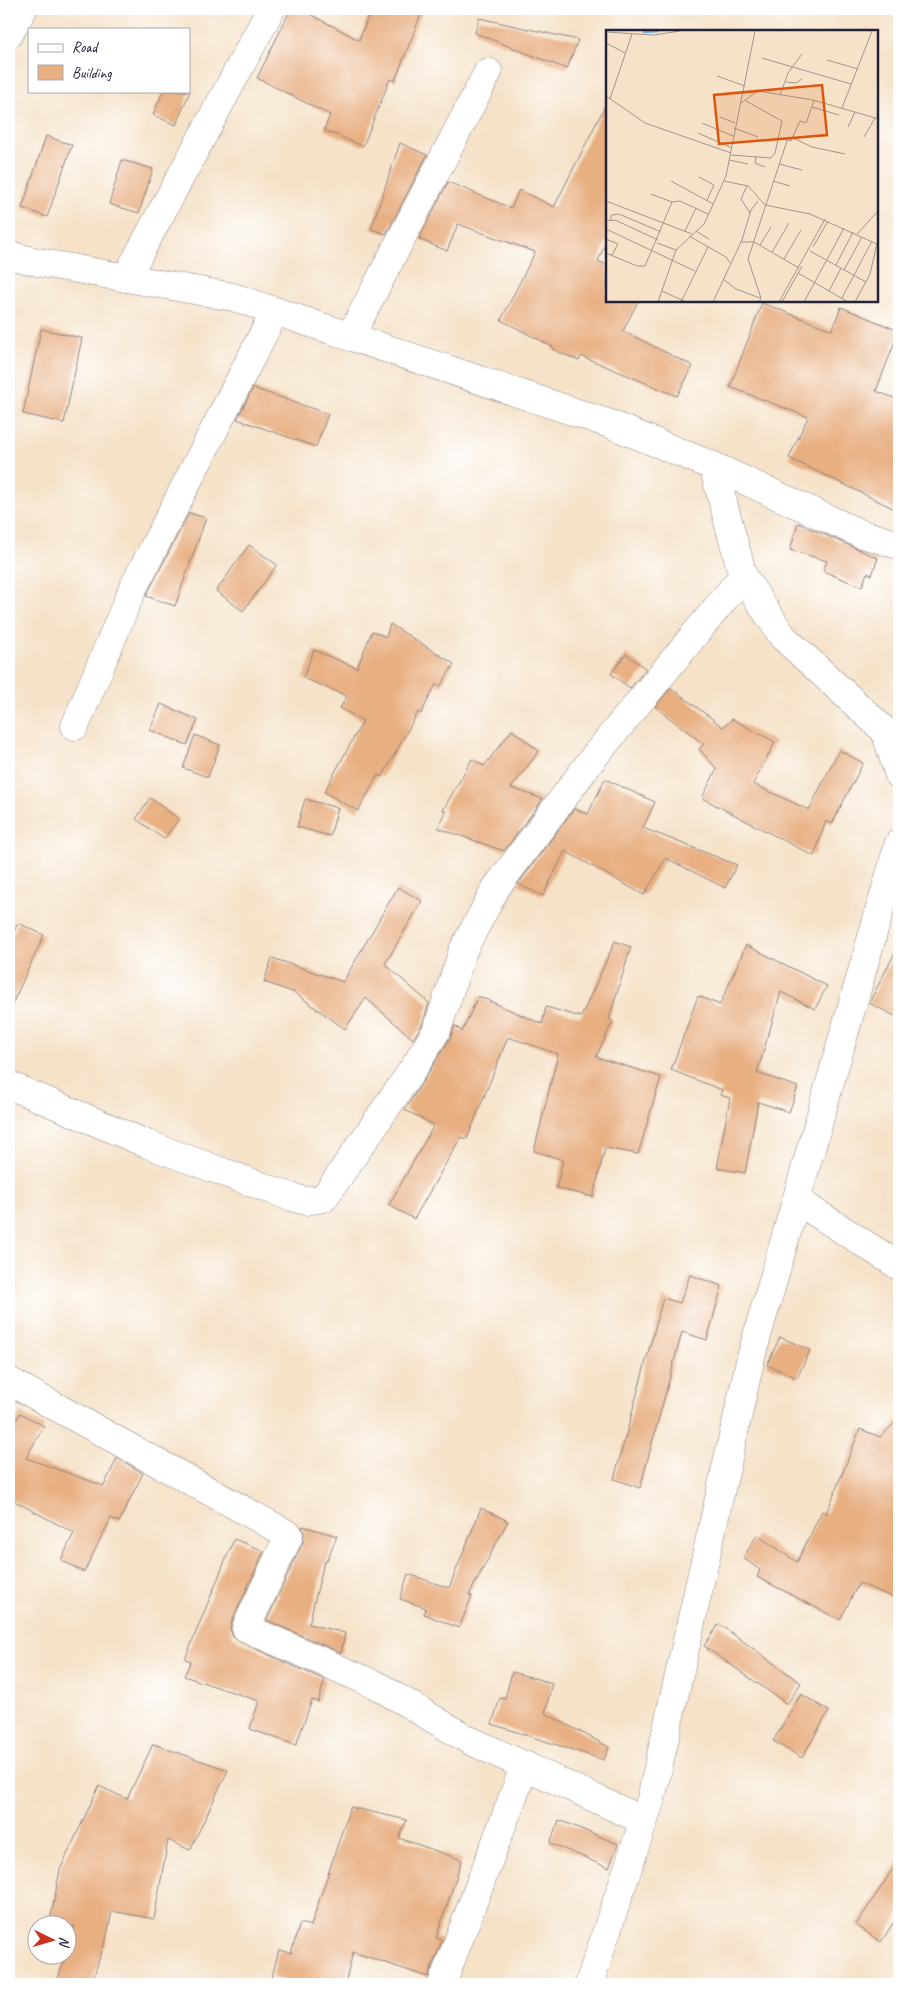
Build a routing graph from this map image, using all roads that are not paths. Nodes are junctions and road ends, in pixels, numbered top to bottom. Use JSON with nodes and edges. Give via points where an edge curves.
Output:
{"nodes":[{"id":1,"x":23,"y":9,"type":"edge"},
{"id":2,"x":270,"y":9,"type":"edge"},
{"id":3,"x":9,"y":34,"type":"edge"},
{"id":4,"x":488,"y":72,"type":"dead end"},
{"id":5,"x":9,"y":255,"type":"edge"},
{"id":6,"x":126,"y":278,"type":"junction"},
{"id":7,"x":275,"y":311,"type":"junction"},
{"id":8,"x":350,"y":337,"type":"junction"},
{"id":9,"x":713,"y":466,"type":"junction"},
{"id":10,"x":899,"y":546,"type":"edge"},
{"id":11,"x":743,"y":576,"type":"junction"},
{"id":12,"x":75,"y":726,"type":"dead end"},
{"id":13,"x":899,"y":775,"type":"edge"},
{"id":14,"x":899,"y":843,"type":"edge"},
{"id":15,"x":9,"y":1085,"type":"edge"},
{"id":16,"x":796,"y":1200,"type":"junction"},
{"id":17,"x":899,"y":1266,"type":"edge"},
{"id":18,"x":9,"y":1381,"type":"edge"},
{"id":19,"x":525,"y":1765,"type":"junction"},
{"id":20,"x":644,"y":1821,"type":"junction"},
{"id":21,"x":442,"y":1984,"type":"edge"},
{"id":22,"x":589,"y":1984,"type":"edge"}],
"edges":[{"from":1,"to":3,"type":"street"},
{"from":2,"to":6,"type":"street"},
{"from":4,"to":8,"type":"street"},
{"from":5,"to":6,"type":"street"},
{"from":6,"to":7,"type":"street","via":[[233,297]]},
{"from":7,"to":8,"type":"street"},
{"from":7,"to":12,"type":"street","via":[[133,588]]},
{"from":8,"to":9,"type":"street","via":[[610,424]]},
{"from":9,"to":10,"type":"street","via":[[859,533]]},
{"from":9,"to":11,"type":"street"},
{"from":11,"to":13,"type":"street","via":[[783,637],[885,731]]},
{"from":11,"to":15,"type":"street","via":[[593,758],[496,888],[463,950],[437,1030],[324,1198],[306,1201],[291,1197],[148,1144]]},
{"from":14,"to":16,"type":"street"},
{"from":16,"to":17,"type":"street"},
{"from":16,"to":20,"type":"street","via":[[751,1357]]},
{"from":18,"to":19,"type":"street","via":[[289,1535],[246,1628],[378,1686],[467,1739]]},
{"from":19,"to":20,"type":"street"},
{"from":19,"to":21,"type":"street"},
{"from":20,"to":22,"type":"street"}]}
